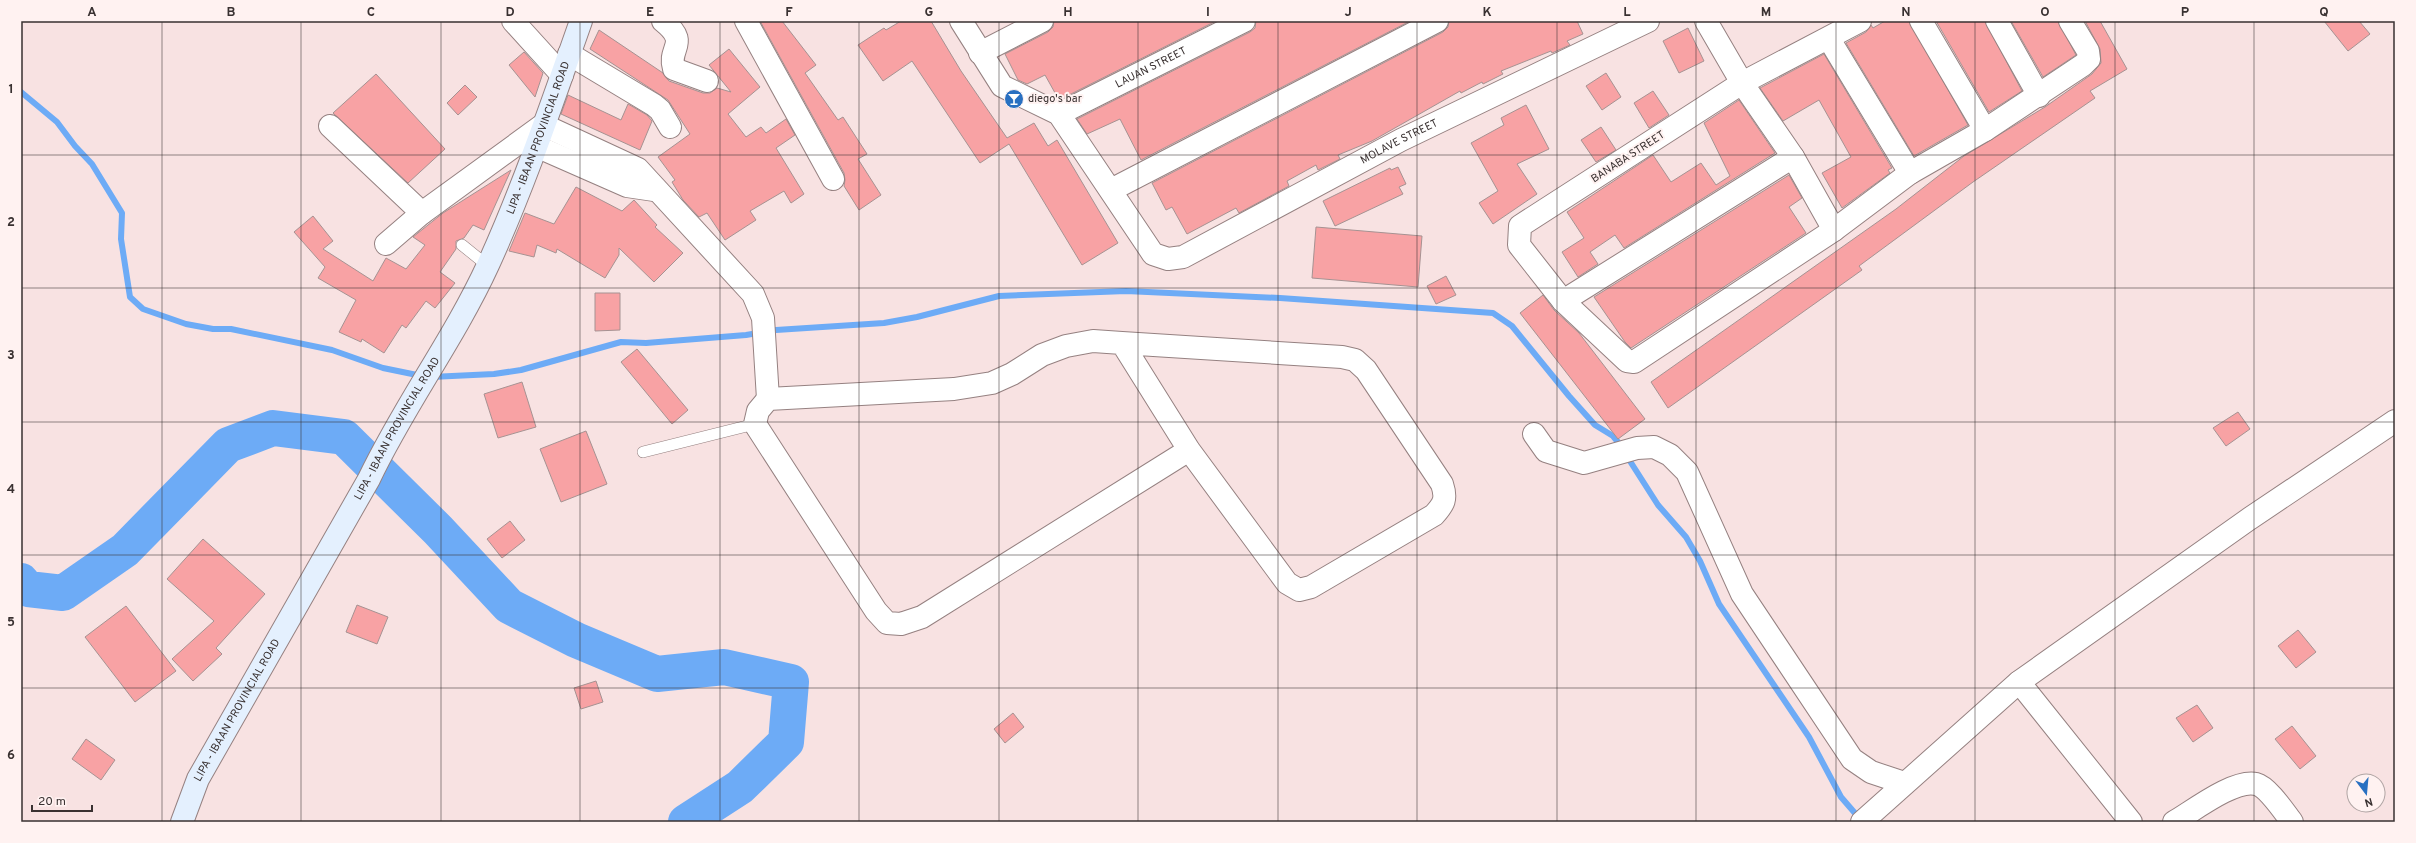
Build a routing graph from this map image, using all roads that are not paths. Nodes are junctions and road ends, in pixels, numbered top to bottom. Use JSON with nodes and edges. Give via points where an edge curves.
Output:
{"nodes":[{"id":1,"x":513,"y":21,"type":"edge"},
{"id":2,"x":581,"y":21,"type":"edge"},
{"id":3,"x":663,"y":21,"type":"edge"},
{"id":4,"x":746,"y":21,"type":"edge"},
{"id":5,"x":961,"y":21,"type":"edge"},
{"id":6,"x":1042,"y":21,"type":"edge"},
{"id":7,"x":1244,"y":21,"type":"edge"},
{"id":8,"x":1437,"y":21,"type":"edge"},
{"id":9,"x":1648,"y":21,"type":"edge"},
{"id":10,"x":1706,"y":21,"type":"edge"},
{"id":11,"x":1860,"y":21,"type":"edge"},
{"id":12,"x":1921,"y":21,"type":"edge"},
{"id":13,"x":1997,"y":21,"type":"edge"},
{"id":14,"x":2070,"y":21,"type":"edge"},
{"id":15,"x":1829,"y":39,"type":"junction"},
{"id":16,"x":980,"y":53,"type":"junction"},
{"id":17,"x":569,"y":54,"type":"junction"},
{"id":18,"x":562,"y":75,"type":"junction"},
{"id":19,"x":707,"y":80,"type":"dead end"},
{"id":20,"x":1742,"y":83,"type":"junction"},
{"id":21,"x":2039,"y":96,"type":"junction"},
{"id":22,"x":1059,"y":114,"type":"junction"},
{"id":23,"x":543,"y":125,"type":"junction"},
{"id":24,"x":330,"y":126,"type":"dead end"},
{"id":25,"x":670,"y":127,"type":"dead end"},
{"id":26,"x":1985,"y":130,"type":"junction"},
{"id":27,"x":536,"y":146,"type":"junction"},
{"id":28,"x":1793,"y":157,"type":"junction"},
{"id":29,"x":1910,"y":173,"type":"junction"},
{"id":30,"x":833,"y":179,"type":"dead end"},
{"id":31,"x":654,"y":190,"type":"junction"},
{"id":32,"x":1111,"y":190,"type":"junction"},
{"id":33,"x":422,"y":213,"type":"junction"},
{"id":34,"x":1834,"y":230,"type":"junction"},
{"id":35,"x":386,"y":244,"type":"dead end"},
{"id":36,"x":462,"y":245,"type":"dead end"},
{"id":37,"x":488,"y":266,"type":"junction"},
{"id":38,"x":1563,"y":301,"type":"junction"},
{"id":39,"x":1122,"y":343,"type":"junction"},
{"id":40,"x":768,"y":399,"type":"junction"},
{"id":41,"x":2395,"y":421,"type":"edge"},
{"id":42,"x":755,"y":424,"type":"junction"},
{"id":43,"x":1534,"y":434,"type":"dead end"},
{"id":44,"x":1189,"y":450,"type":"junction"},
{"id":45,"x":644,"y":452,"type":"dead end"},
{"id":46,"x":2019,"y":682,"type":"junction"},
{"id":47,"x":1904,"y":783,"type":"junction"},
{"id":48,"x":1868,"y":817,"type":"edge"},
{"id":49,"x":182,"y":822,"type":"edge"},
{"id":50,"x":2131,"y":822,"type":"edge"},
{"id":51,"x":2174,"y":822,"type":"edge"},
{"id":52,"x":2292,"y":822,"type":"edge"}],
"edges":[{"from":1,"to":18,"type":"street"},
{"from":2,"to":17,"type":"main road","name":"LIPA - IBAAN PROVINCIAL ROAD"},
{"from":3,"to":19,"type":"street","via":[[675,31],[677,38],[672,64],[674,69]]},
{"from":4,"to":30,"type":"street"},
{"from":5,"to":16,"type":"street"},
{"from":6,"to":16,"type":"street"},
{"from":7,"to":22,"type":"street","name":"LAUAN STREET"},
{"from":8,"to":32,"type":"street"},
{"from":9,"to":32,"type":"street","name":"MOLAVE STREET","via":[[1401,140],[1183,257],[1168,259],[1153,254]]},
{"from":10,"to":20,"type":"street"},
{"from":11,"to":15,"type":"street","name":"BANABA STREET"},
{"from":12,"to":26,"type":"street"},
{"from":13,"to":21,"type":"street"},
{"from":14,"to":21,"type":"street","via":[[2088,51],[2088,59]]},
{"from":15,"to":20,"type":"street","name":"BANABA STREET"},
{"from":15,"to":29,"type":"street"},
{"from":16,"to":22,"type":"street","via":[[1002,86]]},
{"from":17,"to":18,"type":"main road","name":"LIPA - IBAAN PROVINCIAL ROAD"},
{"from":17,"to":25,"type":"street","via":[[654,104]]},
{"from":18,"to":23,"type":"main road","name":"LIPA - IBAAN PROVINCIAL ROAD"},
{"from":20,"to":28,"type":"street"},
{"from":20,"to":38,"type":"street","name":"BANABA STREET","via":[[1520,226],[1519,245]]},
{"from":21,"to":26,"type":"street"},
{"from":22,"to":32,"type":"street"},
{"from":23,"to":27,"type":"main road","name":"LIPA - IBAAN PROVINCIAL ROAD"},
{"from":23,"to":31,"type":"street","via":[[638,169]]},
{"from":23,"to":33,"type":"street"},
{"from":24,"to":33,"type":"street"},
{"from":26,"to":29,"type":"street"},
{"from":27,"to":31,"type":"street","via":[[627,186]]},
{"from":27,"to":37,"type":"main road","name":"LIPA - IBAAN PROVINCIAL ROAD"},
{"from":28,"to":34,"type":"street"},
{"from":28,"to":38,"type":"street"},
{"from":29,"to":34,"type":"street"},
{"from":31,"to":40,"type":"street","via":[[753,294],[763,323]]},
{"from":33,"to":35,"type":"street"},
{"from":34,"to":38,"type":"street","via":[[1634,362],[1627,361]]},
{"from":36,"to":37,"type":"lane"},
{"from":37,"to":49,"type":"main road","name":"LIPA - IBAAN PROVINCIAL ROAD","via":[[439,356],[388,438],[369,479],[198,779]]},
{"from":39,"to":40,"type":"street","via":[[1093,341],[1066,346],[1042,355],[992,383],[954,389]]},
{"from":39,"to":44,"type":"street"},
{"from":39,"to":44,"type":"street","via":[[1355,360],[1366,370],[1442,484],[1446,495],[1444,504],[1434,515],[1311,587],[1299,590],[1287,583]]},
{"from":40,"to":42,"type":"street","via":[[758,411]]},
{"from":41,"to":46,"type":"street","via":[[2249,519]]},
{"from":42,"to":44,"type":"street","via":[[876,611],[887,623],[901,624],[922,617]]},
{"from":42,"to":45,"type":"lane"},
{"from":43,"to":47,"type":"street","via":[[1546,451],[1584,463],[1637,448],[1654,448],[1670,455],[1687,472],[1742,594],[1852,759],[1870,772]]},
{"from":46,"to":47,"type":"street"},
{"from":46,"to":50,"type":"street"},
{"from":47,"to":48,"type":"street"},
{"from":51,"to":52,"type":"street","via":[[2237,785],[2257,784]]}]}
